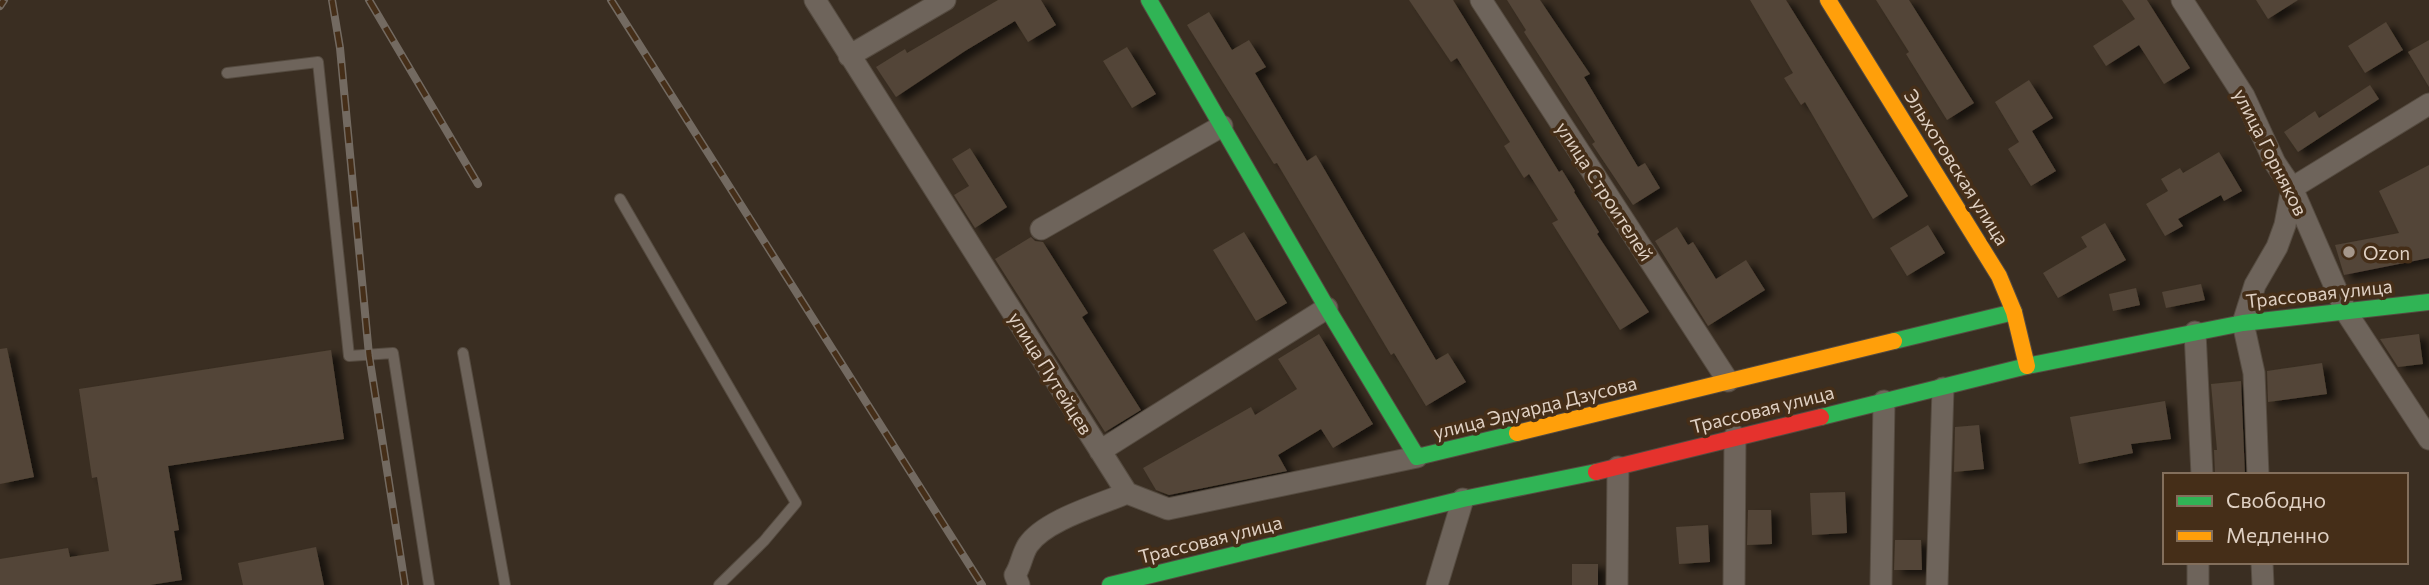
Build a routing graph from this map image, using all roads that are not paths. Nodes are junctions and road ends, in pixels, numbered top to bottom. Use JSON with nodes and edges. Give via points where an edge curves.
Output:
{"nodes":[{"id":1,"x":815,"y":0,"type":"edge"},
{"id":2,"x":946,"y":0,"type":"edge"},
{"id":3,"x":1149,"y":0,"type":"edge"},
{"id":4,"x":1481,"y":0,"type":"edge"},
{"id":5,"x":1828,"y":0,"type":"edge"},
{"id":6,"x":2182,"y":0,"type":"edge"},
{"id":7,"x":849,"y":56,"type":"junction"},
{"id":8,"x":227,"y":73,"type":"dead end"},
{"id":9,"x":2429,"y":104,"type":"edge"},
{"id":10,"x":1222,"y":126,"type":"junction"},
{"id":11,"x":2292,"y":188,"type":"junction"},
{"id":12,"x":620,"y":199,"type":"dead end"},
{"id":13,"x":1041,"y":229,"type":"dead end"},
{"id":14,"x":2429,"y":302,"type":"edge"},
{"id":15,"x":1327,"y":307,"type":"junction"},
{"id":16,"x":2014,"y":312,"type":"junction"},
{"id":17,"x":2346,"y":312,"type":"junction"},
{"id":18,"x":2243,"y":323,"type":"junction"},
{"id":19,"x":2194,"y":332,"type":"junction"},
{"id":20,"x":463,"y":353,"type":"dead end"},
{"id":21,"x":2027,"y":366,"type":"junction"},
{"id":22,"x":1728,"y":381,"type":"junction"},
{"id":23,"x":1943,"y":388,"type":"junction"},
{"id":24,"x":1884,"y":401,"type":"junction"},
{"id":25,"x":1735,"y":436,"type":"junction"},
{"id":26,"x":2429,"y":439,"type":"edge"},
{"id":27,"x":1100,"y":451,"type":"junction"},
{"id":28,"x":1418,"y":457,"type":"junction"},
{"id":29,"x":1618,"y":467,"type":"junction"},
{"id":30,"x":2202,"y":473,"type":"edge"},
{"id":31,"x":2258,"y":473,"type":"edge"},
{"id":32,"x":1126,"y":494,"type":"junction"},
{"id":33,"x":1463,"y":499,"type":"junction"},
{"id":34,"x":2198,"y":564,"type":"edge"},
{"id":35,"x":2262,"y":564,"type":"edge"},
{"id":36,"x":429,"y":585,"type":"edge"},
{"id":37,"x":505,"y":585,"type":"edge"},
{"id":38,"x":719,"y":585,"type":"edge"},
{"id":39,"x":1019,"y":585,"type":"edge"},
{"id":40,"x":1110,"y":585,"type":"edge"},
{"id":41,"x":1437,"y":585,"type":"edge"},
{"id":42,"x":1617,"y":585,"type":"edge"},
{"id":43,"x":1734,"y":585,"type":"edge"},
{"id":44,"x":1881,"y":585,"type":"edge"},
{"id":45,"x":1937,"y":585,"type":"edge"},
{"id":46,"x":2197,"y":585,"type":"edge"},
{"id":47,"x":2263,"y":585,"type":"edge"}],
"edges":[{"from":1,"to":7,"type":"street","name":"улица Путейцев"},
{"from":2,"to":7,"type":"street"},
{"from":3,"to":10,"type":"street","name":"улица Эдуарда Дзусова"},
{"from":4,"to":22,"type":"street","name":"улица Строителей"},
{"from":5,"to":16,"type":"street","name":"Эльхотовская улица","via":[[1999,276]]},
{"from":6,"to":11,"type":"street","name":"улица Горняков","via":[[2244,96],[2275,163]]},
{"from":7,"to":27,"type":"street","name":"улица Путейцев"},
{"from":8,"to":36,"type":"lane","via":[[318,62],[349,356],[393,353]]},
{"from":9,"to":11,"type":"street"},
{"from":10,"to":13,"type":"street"},
{"from":10,"to":15,"type":"street","name":"улица Эдуарда Дзусова"},
{"from":11,"to":17,"type":"street","name":"улица Горняков"},
{"from":11,"to":18,"type":"street","via":[[2285,225],[2255,285]]},
{"from":12,"to":38,"type":"lane","via":[[796,503]]},
{"from":14,"to":17,"type":"street","name":"Трассовая улица"},
{"from":15,"to":27,"type":"street"},
{"from":15,"to":28,"type":"street","name":"улица Эдуарда Дзусова"},
{"from":16,"to":21,"type":"street","name":"Эльхотовская улица"},
{"from":16,"to":22,"type":"street","name":"улица Эдуарда Дзусова"},
{"from":17,"to":18,"type":"street","name":"Трассовая улица"},
{"from":17,"to":26,"type":"street","name":"улица Горняков"},
{"from":18,"to":19,"type":"street","name":"Трассовая улица"},
{"from":18,"to":31,"type":"street","via":[[2254,373]]},
{"from":19,"to":21,"type":"street","name":"Трассовая улица"},
{"from":19,"to":30,"type":"street"},
{"from":20,"to":37,"type":"lane"},
{"from":21,"to":23,"type":"street","name":"Трассовая улица"},
{"from":22,"to":28,"type":"street","name":"улица Эдуарда Дзусова"},
{"from":23,"to":24,"type":"street","name":"Трассовая улица"},
{"from":23,"to":45,"type":"street"},
{"from":24,"to":25,"type":"street","name":"Трассовая улица"},
{"from":24,"to":44,"type":"street"},
{"from":25,"to":29,"type":"street","name":"Трассовая улица"},
{"from":25,"to":43,"type":"street"},
{"from":27,"to":32,"type":"street","name":"улица Путейцев"},
{"from":28,"to":32,"type":"street","via":[[1168,509]]},
{"from":29,"to":33,"type":"street","name":"Трассовая улица"},
{"from":29,"to":42,"type":"street"},
{"from":32,"to":39,"type":"street","via":[[1039,534],[1028,545],[1015,575]]},
{"from":33,"to":40,"type":"street","name":"Трассовая улица"},
{"from":33,"to":41,"type":"street"},
{"from":34,"to":46,"type":"street"},
{"from":35,"to":47,"type":"street"}]}
